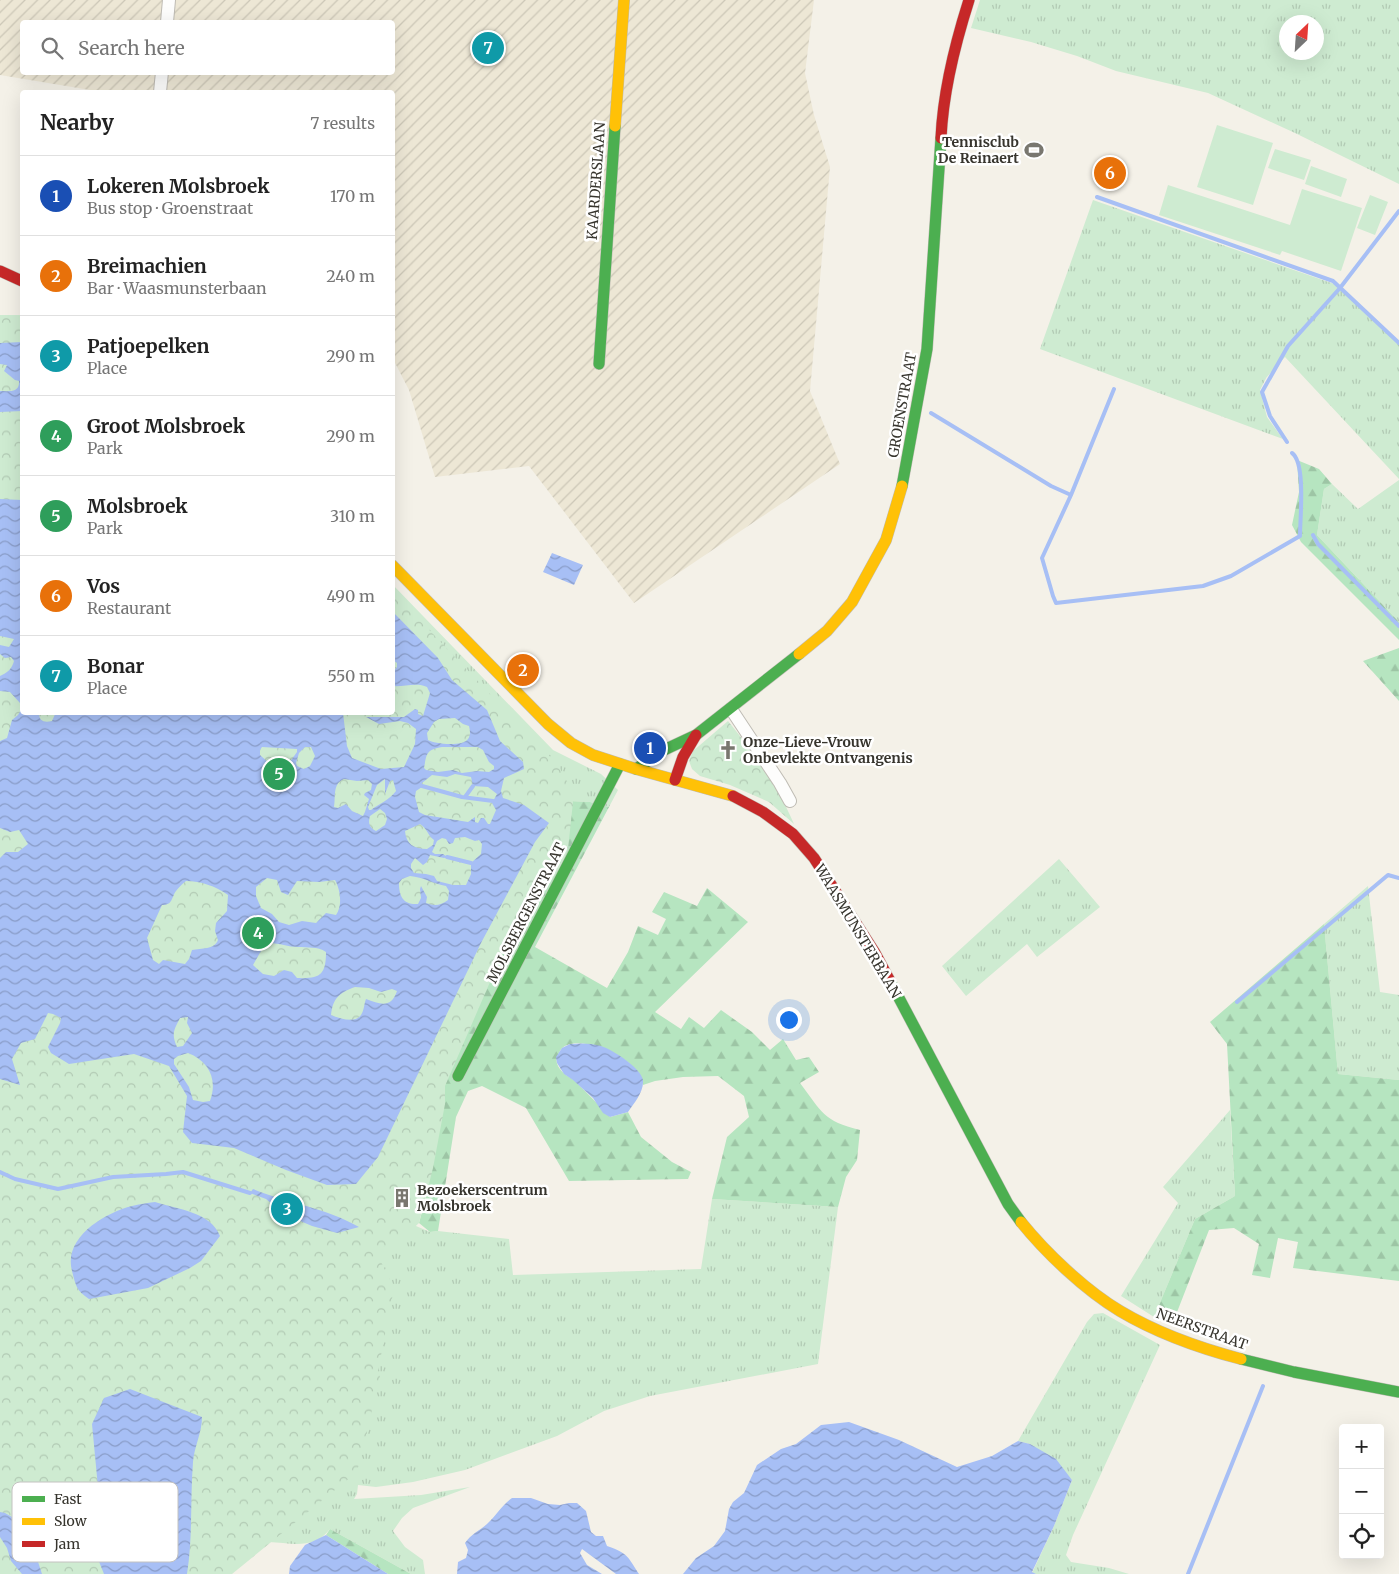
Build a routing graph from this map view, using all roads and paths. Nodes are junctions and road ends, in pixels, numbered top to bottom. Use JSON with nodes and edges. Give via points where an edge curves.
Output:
{"nodes":[{"id":1,"x":169,"y":0,"type":"edge"},
{"id":2,"x":624,"y":0,"type":"edge"},
{"id":3,"x":969,"y":0,"type":"edge"},
{"id":4,"x":167,"y":20,"type":"edge"},
{"id":5,"x":162,"y":75,"type":"edge"},
{"id":6,"x":160,"y":90,"type":"edge"},
{"id":7,"x":0,"y":271,"type":"edge"},
{"id":8,"x":20,"y":279,"type":"edge"},
{"id":9,"x":599,"y":364,"type":"dead end"},
{"id":10,"x":395,"y":568,"type":"edge"},
{"id":11,"x":731,"y":709,"type":"junction"},
{"id":12,"x":696,"y":735,"type":"junction"},
{"id":13,"x":620,"y":764,"type":"junction"},
{"id":14,"x":636,"y":769,"type":"junction"},
{"id":15,"x":675,"y":780,"type":"junction"},
{"id":16,"x":790,"y":801,"type":"dead end"},
{"id":17,"x":458,"y":1076,"type":"dead end"},
{"id":18,"x":1008,"y":1204,"type":"joint"},
{"id":19,"x":1399,"y":1392,"type":"edge"}],
"edges":[{"from":1,"to":4,"type":"street"},
{"from":2,"to":9,"type":"street","name":"KAARDERSLAAN"},
{"from":3,"to":11,"type":"street","name":"GROENSTRAAT","via":[[942,116],[927,349],[905,477],[886,540],[852,602],[827,631]]},
{"from":5,"to":6,"type":"street"},
{"from":7,"to":8,"type":"street"},
{"from":10,"to":13,"type":"street","name":"WAASMUNSTERBAAN","via":[[548,724],[571,743]]},
{"from":11,"to":12,"type":"street","name":"GROENSTRAAT"},
{"from":11,"to":16,"type":"street"},
{"from":12,"to":14,"type":"street","name":"GROENSTRAAT","via":[[664,750]]},
{"from":12,"to":15,"type":"street","name":"GROENSTRAAT","via":[[688,746]]},
{"from":13,"to":14,"type":"street","name":"WAASMUNSTERBAAN"},
{"from":13,"to":17,"type":"street","name":"MOLSBERGENSTRAAT"},
{"from":14,"to":15,"type":"street","name":"WAASMUNSTERBAAN"},
{"from":15,"to":18,"type":"street","name":"WAASMUNSTERBAAN","via":[[733,796],[763,812],[793,834],[814,858],[875,953]]},
{"from":18,"to":19,"type":"street","name":"NEERSTRAAT","via":[[1054,1258],[1101,1298],[1168,1335],[1267,1367]]}]}
